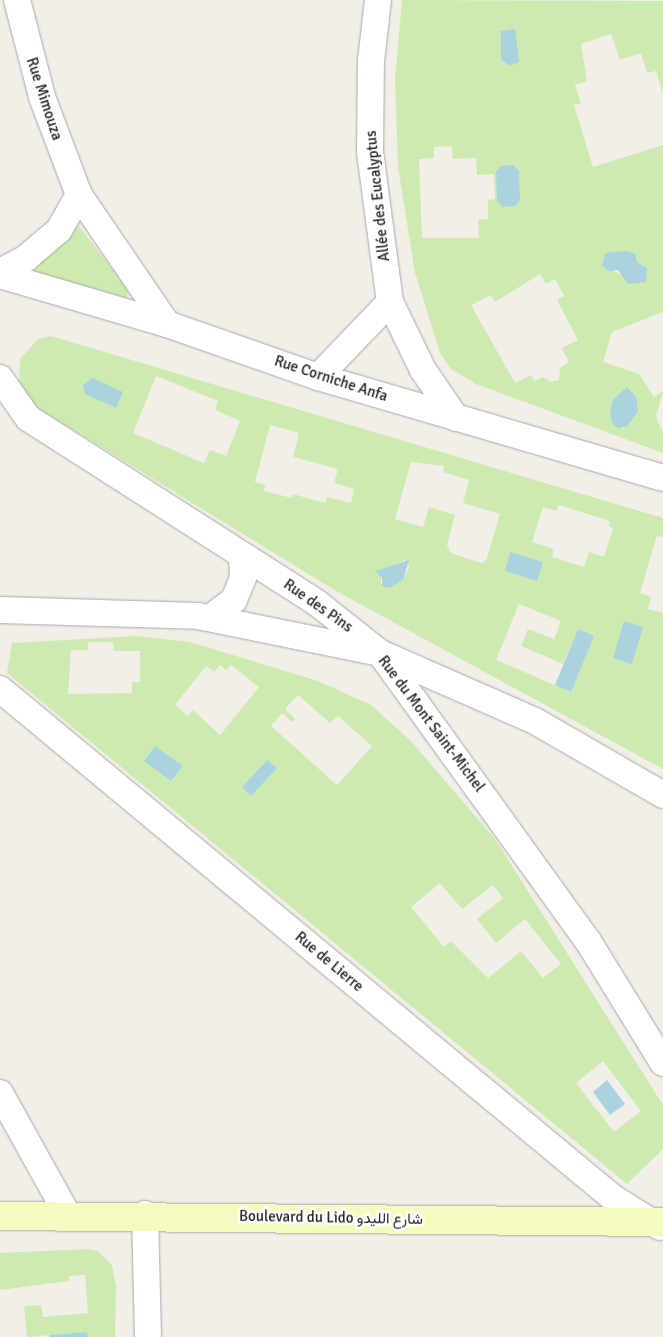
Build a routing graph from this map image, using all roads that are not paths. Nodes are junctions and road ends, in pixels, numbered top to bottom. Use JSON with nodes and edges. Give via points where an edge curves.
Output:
{"nodes":[{"id":1,"x":17,"y":0,"type":"edge"},
{"id":2,"x":378,"y":0,"type":"edge"},
{"id":3,"x":79,"y":195,"type":"junction"},
{"id":4,"x":0,"y":273,"type":"edge"},
{"id":5,"x":390,"y":302,"type":"junction"},
{"id":6,"x":167,"y":324,"type":"junction"},
{"id":7,"x":318,"y":377,"type":"junction"},
{"id":8,"x":0,"y":378,"type":"edge"},
{"id":9,"x":456,"y":418,"type":"junction"},
{"id":10,"x":663,"y":478,"type":"edge"},
{"id":11,"x":242,"y":556,"type":"junction"},
{"id":12,"x":0,"y":610,"type":"edge"},
{"id":13,"x":210,"y":618,"type":"junction"},
{"id":14,"x":380,"y":653,"type":"junction"},
{"id":15,"x":0,"y":689,"type":"edge"},
{"id":16,"x":663,"y":795,"type":"edge"},
{"id":17,"x":663,"y":1063,"type":"edge"},
{"id":18,"x":0,"y":1093,"type":"edge"},
{"id":19,"x":67,"y":1214,"type":"junction"},
{"id":20,"x":146,"y":1214,"type":"junction"},
{"id":21,"x":0,"y":1216,"type":"edge"},
{"id":22,"x":660,"y":1224,"type":"edge"},
{"id":23,"x":148,"y":1337,"type":"edge"}],
"edges":[{"from":1,"to":3,"type":"street","name":"Rue Mimouza","via":[[42,97]]},
{"from":2,"to":5,"type":"street","name":"Allée des Eucalyptus","via":[[371,61],[370,152]]},
{"from":3,"to":4,"type":"street","via":[[59,230],[26,258]]},
{"from":3,"to":6,"type":"street","name":"Rue Mimouza"},
{"from":4,"to":6,"type":"street","name":"Rue Corniche Anfa"},
{"from":5,"to":7,"type":"street"},
{"from":5,"to":9,"type":"street","name":"Allée des Eucalyptus","via":[[424,370]]},
{"from":6,"to":7,"type":"street","name":"Rue Corniche Anfa"},
{"from":7,"to":9,"type":"street","name":"Rue Corniche Anfa"},
{"from":8,"to":11,"type":"street","name":"Rue des Pins","via":[[28,418]]},
{"from":9,"to":10,"type":"street","name":"Rue Corniche Anfa"},
{"from":11,"to":13,"type":"street","via":[[243,578],[234,600]]},
{"from":11,"to":14,"type":"street","name":"Rue des Pins","via":[[317,603]]},
{"from":12,"to":13,"type":"street","name":"Rue du Mont Saint-Michel","via":[[140,611]]},
{"from":13,"to":14,"type":"street","name":"Rue du Mont Saint-Michel"},
{"from":14,"to":16,"type":"street","name":"Rue des Pins","via":[[535,721]]},
{"from":14,"to":17,"type":"street","name":"Rue du Mont Saint-Michel","via":[[588,941]]},
{"from":15,"to":22,"type":"street","name":"Rue de Lierre","via":[[613,1198]]},
{"from":18,"to":19,"type":"street"},
{"from":19,"to":20,"type":"main road","name":"Boulevard du Lido شارع الليدو"},
{"from":19,"to":21,"type":"main road","name":"Boulevard du Lido شارع الليدو"},
{"from":20,"to":22,"type":"main road","name":"Boulevard du Lido شارع الليدو"},
{"from":20,"to":23,"type":"street"}]}
